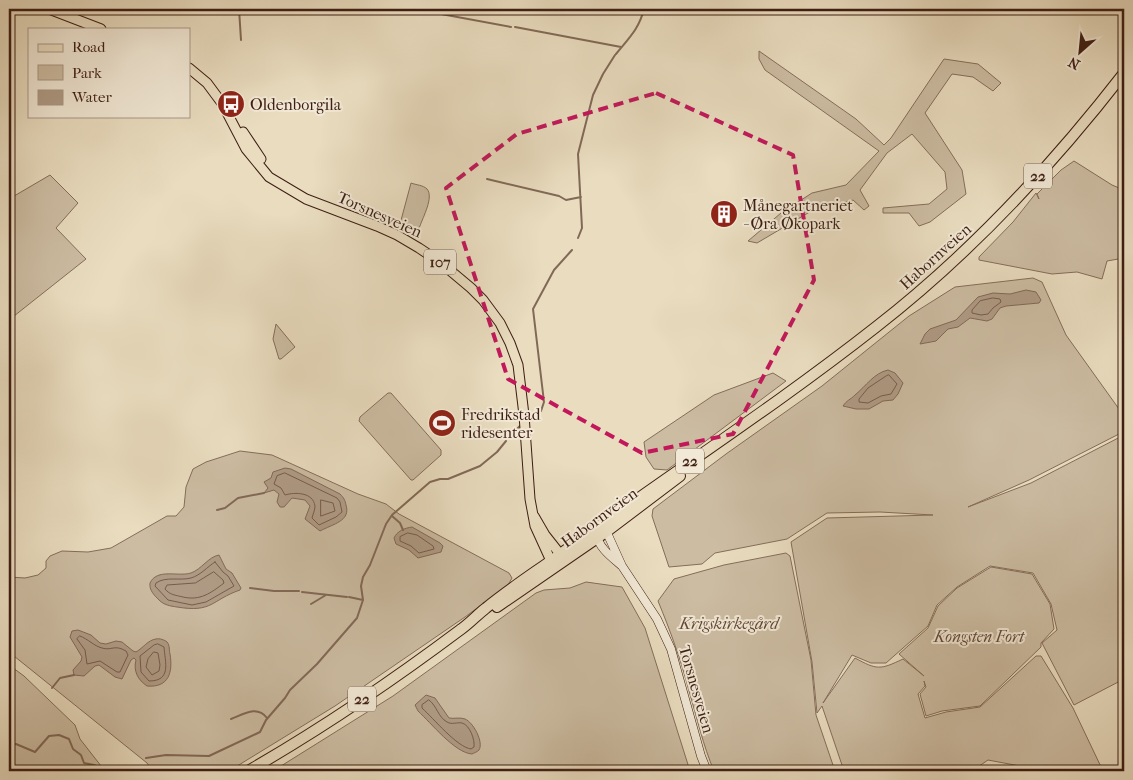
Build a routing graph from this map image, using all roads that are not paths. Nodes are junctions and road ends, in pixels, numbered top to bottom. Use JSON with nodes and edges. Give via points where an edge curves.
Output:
{"nodes":[{"id":1,"x":49,"y":9,"type":"edge"},
{"id":2,"x":98,"y":28,"type":"edge"},
{"id":3,"x":190,"y":69,"type":"edge"},
{"id":4,"x":1124,"y":73,"type":"edge"},
{"id":5,"x":600,"y":533,"type":"junction"},
{"id":6,"x":557,"y":560,"type":"junction"},
{"id":7,"x":248,"y":771,"type":"edge"},
{"id":8,"x":707,"y":771,"type":"edge"}],
"edges":[{"from":1,"to":2,"type":"main road"},
{"from":3,"to":6,"type":"main road","name":"Torsnesveien","number":"107","via":[[207,83],[223,105],[246,149],[269,177],[306,199],[397,235],[440,262],[483,300],[500,323],[518,366],[530,499],[534,516]]},
{"from":4,"to":5,"type":"highway","name":"Habornveien","number":"22","via":[[1015,201],[949,265],[877,326],[737,430],[699,454]]},
{"from":5,"to":6,"type":"highway","name":"Habornveien","number":"22"},
{"from":5,"to":8,"type":"street","name":"Torsnesveien","via":[[657,619],[671,649]]},
{"from":6,"to":7,"type":"highway","name":"Habornveien","number":"22","via":[[512,597],[472,621],[344,711]]}]}
